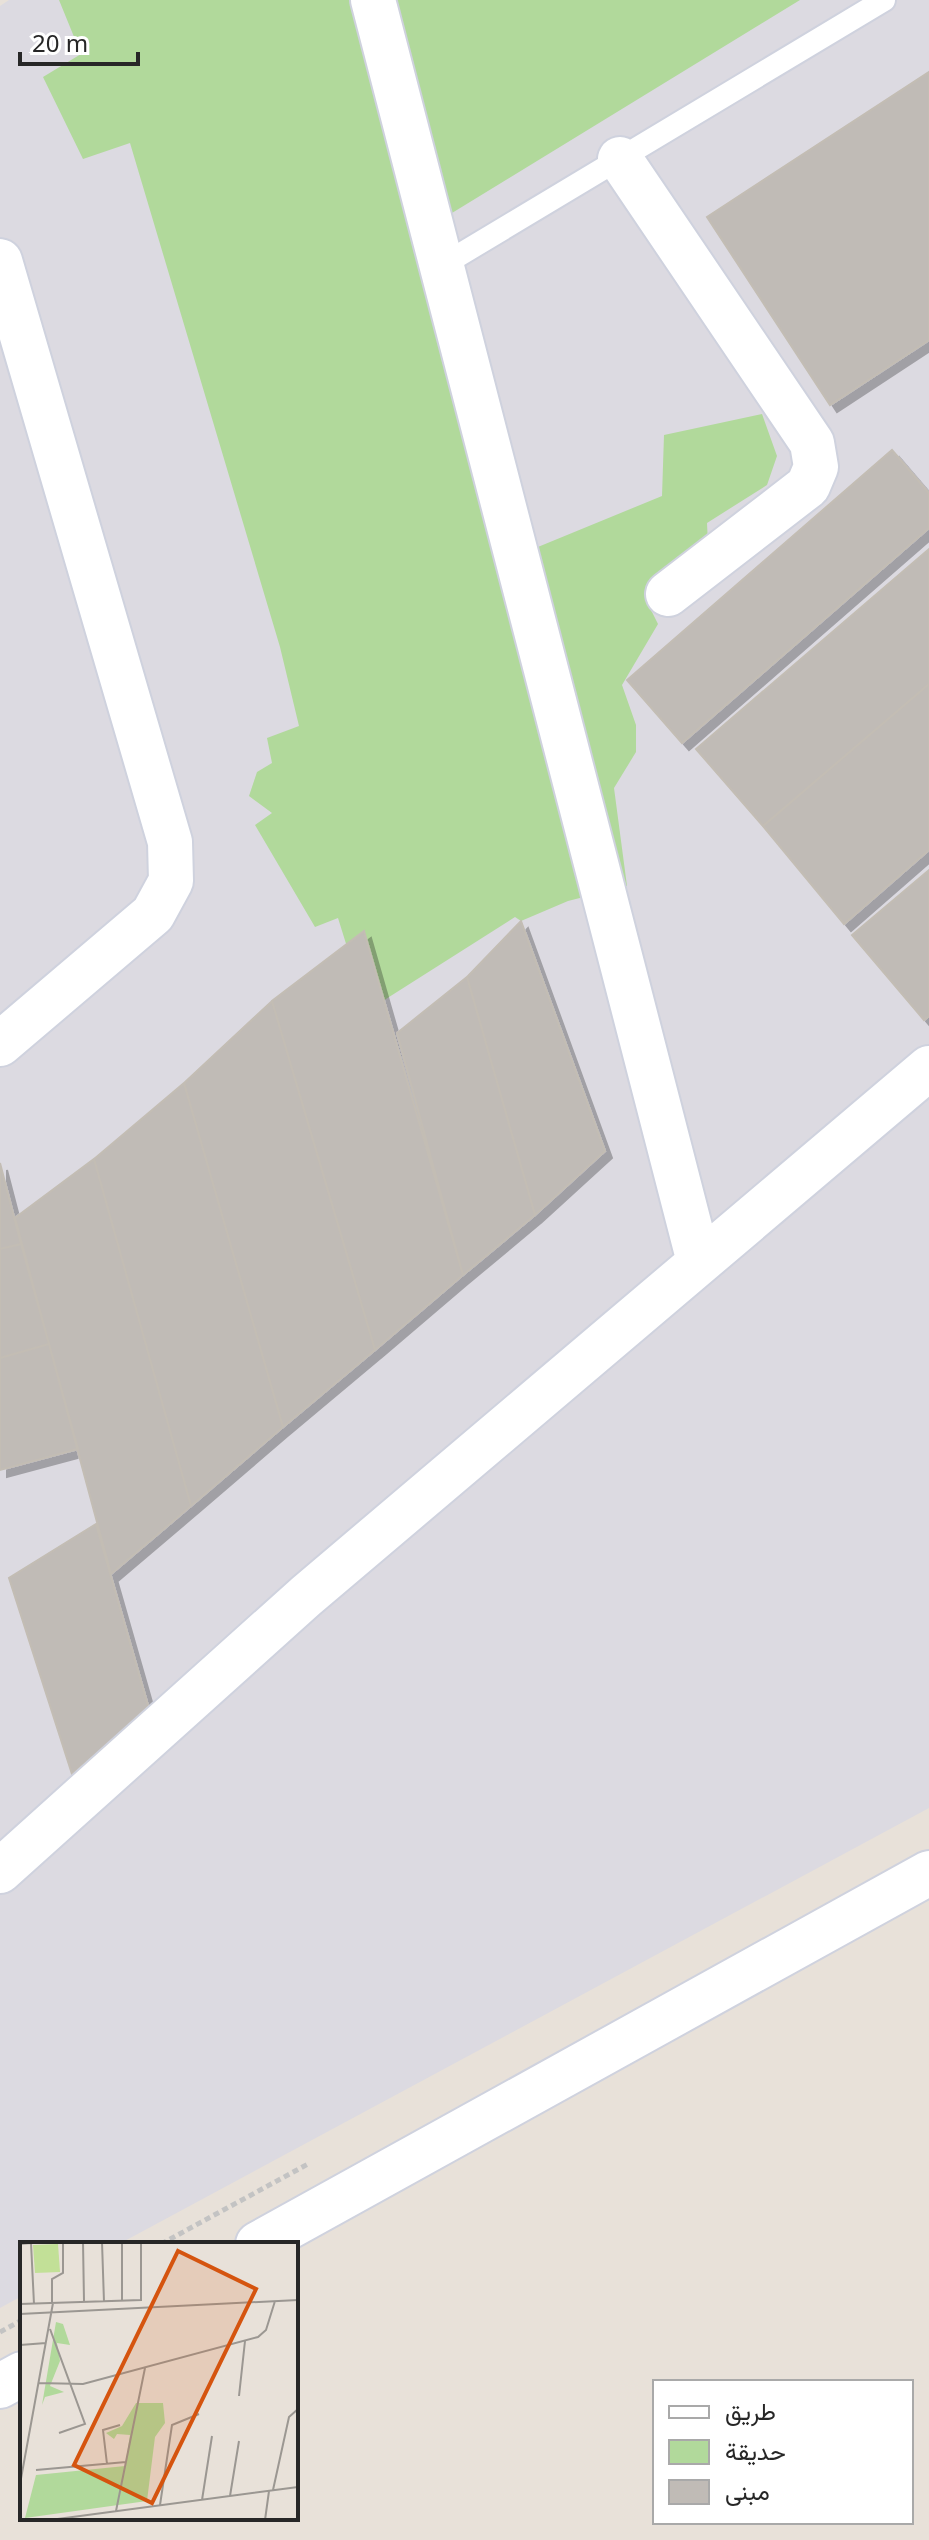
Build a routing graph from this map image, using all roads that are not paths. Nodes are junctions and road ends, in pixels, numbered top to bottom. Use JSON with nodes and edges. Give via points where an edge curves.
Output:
{"nodes":[{"id":1,"x":373,"y":0,"type":"edge"},
{"id":2,"x":884,"y":0,"type":"edge"},
{"id":3,"x":620,"y":159,"type":"junction"},
{"id":4,"x":0,"y":261,"type":"edge"},
{"id":5,"x":441,"y":266,"type":"junction"},
{"id":6,"x":668,"y":594,"type":"dead end"},
{"id":7,"x":0,"y":1044,"type":"edge"},
{"id":8,"x":929,"y":1068,"type":"edge"},
{"id":9,"x":699,"y":1262,"type":"junction"},
{"id":10,"x":0,"y":1871,"type":"edge"},
{"id":11,"x":929,"y":1873,"type":"edge"},
{"id":12,"x":262,"y":2242,"type":"edge"},
{"id":13,"x":20,"y":2375,"type":"edge"},
{"id":14,"x":0,"y":2386,"type":"edge"}],
"edges":[{"from":1,"to":5,"type":"street"},
{"from":2,"to":3,"type":"lane"},
{"from":3,"to":5,"type":"lane"},
{"from":3,"to":6,"type":"street","via":[[812,443],[816,467],[808,486]]},
{"from":4,"to":7,"type":"street","via":[[170,842],[171,881],[153,914]]},
{"from":5,"to":9,"type":"street"},
{"from":8,"to":9,"type":"street"},
{"from":9,"to":10,"type":"street","via":[[306,1596]]},
{"from":11,"to":12,"type":"street"},
{"from":13,"to":14,"type":"street"}]}
